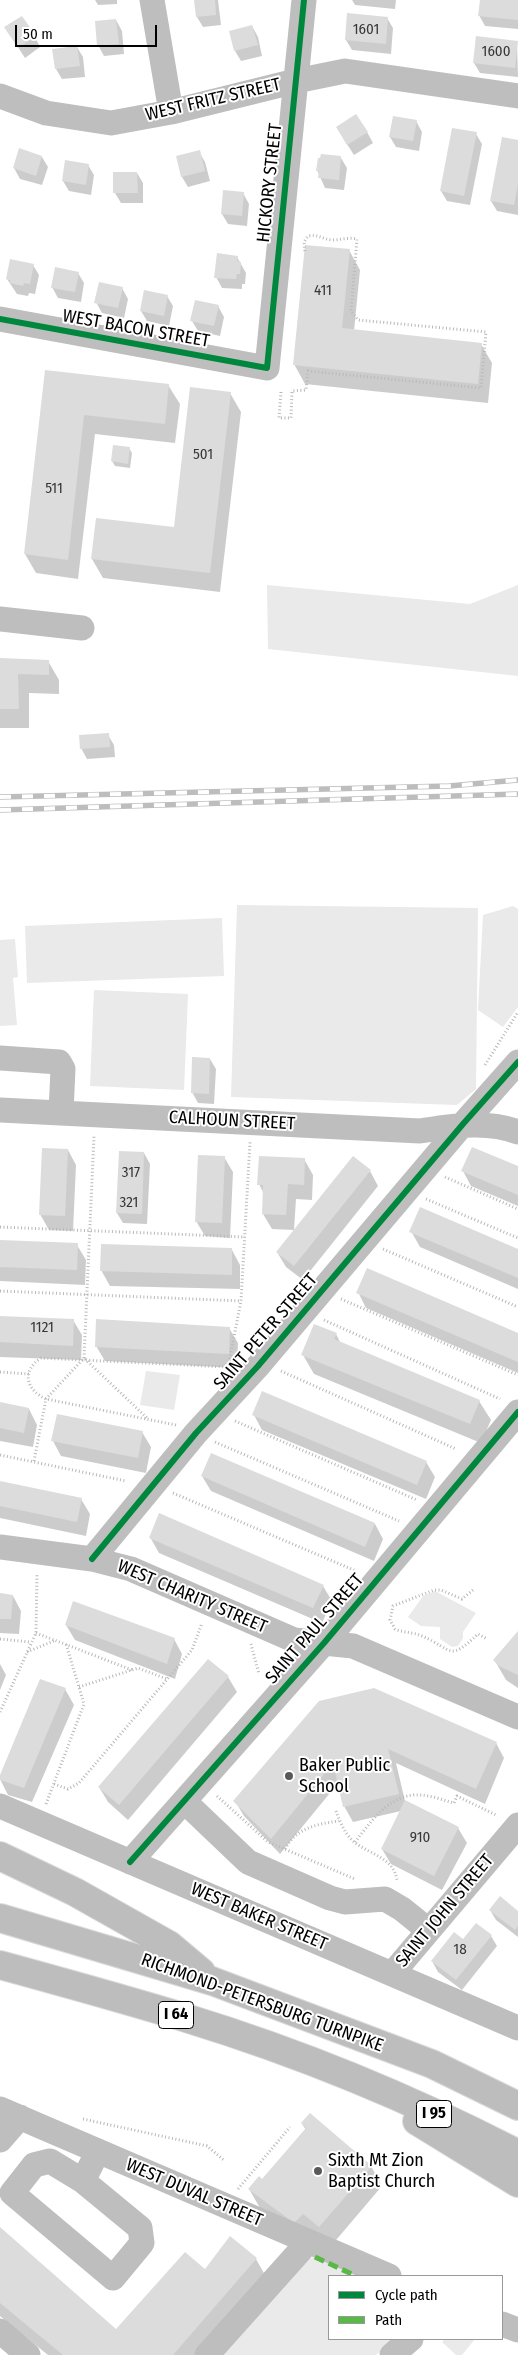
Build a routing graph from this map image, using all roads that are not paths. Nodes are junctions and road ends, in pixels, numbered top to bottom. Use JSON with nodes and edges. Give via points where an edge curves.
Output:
{"nodes":[{"id":1,"x":152,"y":0,"type":"edge"},
{"id":2,"x":304,"y":0,"type":"edge"},
{"id":3,"x":296,"y":81,"type":"junction"},
{"id":4,"x":0,"y":96,"type":"edge"},
{"id":5,"x":518,"y":96,"type":"edge"},
{"id":6,"x":171,"y":112,"type":"junction"},
{"id":7,"x":0,"y":319,"type":"edge"},
{"id":8,"x":267,"y":368,"type":"joint"},
{"id":9,"x":0,"y":620,"type":"edge"},
{"id":10,"x":82,"y":628,"type":"dead end"},
{"id":11,"x":0,"y":1058,"type":"edge"},
{"id":12,"x":518,"y":1062,"type":"edge"},
{"id":13,"x":0,"y":1110,"type":"edge"},
{"id":14,"x":61,"y":1112,"type":"junction"},
{"id":15,"x":463,"y":1124,"type":"junction"},
{"id":16,"x":518,"y":1132,"type":"edge"},
{"id":17,"x":512,"y":1413,"type":"edge"},
{"id":18,"x":0,"y":1547,"type":"edge"},
{"id":19,"x":92,"y":1559,"type":"junction"},
{"id":20,"x":324,"y":1643,"type":"junction"},
{"id":21,"x":518,"y":1717,"type":"edge"},
{"id":22,"x":184,"y":1801,"type":"junction"},
{"id":23,"x":0,"y":1806,"type":"edge"},
{"id":24,"x":507,"y":1820,"type":"edge"},
{"id":25,"x":0,"y":1856,"type":"edge"},
{"id":26,"x":130,"y":1862,"type":"junction"},
{"id":27,"x":0,"y":1918,"type":"edge"},
{"id":28,"x":428,"y":1930,"type":"junction"},
{"id":29,"x":0,"y":1965,"type":"edge"},
{"id":30,"x":392,"y":1974,"type":"junction"},
{"id":31,"x":212,"y":1981,"type":"junction"},
{"id":32,"x":518,"y":2028,"type":"edge"},
{"id":33,"x":349,"y":2076,"type":"junction"},
{"id":34,"x":518,"y":2106,"type":"edge"},
{"id":35,"x":10,"y":2113,"type":"edge"},
{"id":36,"x":0,"y":2140,"type":"edge"},
{"id":37,"x":98,"y":2151,"type":"junction"},
{"id":38,"x":518,"y":2154,"type":"edge"},
{"id":39,"x":83,"y":2181,"type":"junction"},
{"id":40,"x":518,"y":2182,"type":"edge"},
{"id":41,"x":308,"y":2242,"type":"junction"},
{"id":42,"x":387,"y":2275,"type":"edge"},
{"id":43,"x":503,"y":2324,"type":"edge"},
{"id":44,"x":518,"y":2330,"type":"edge"},
{"id":45,"x":0,"y":2331,"type":"edge"},
{"id":46,"x":410,"y":2340,"type":"edge"},
{"id":47,"x":28,"y":2355,"type":"edge"},
{"id":48,"x":207,"y":2355,"type":"edge"},
{"id":49,"x":392,"y":2355,"type":"edge"}],
"edges":[{"from":1,"to":6,"type":"street"},
{"from":2,"to":3,"type":"street","name":"HICKORY STREET"},
{"from":3,"to":5,"type":"street","name":"WEST FRITZ STREET","via":[[346,71]]},
{"from":3,"to":6,"type":"street","name":"WEST FRITZ STREET"},
{"from":3,"to":8,"type":"street","name":"HICKORY STREET"},
{"from":4,"to":6,"type":"street","name":"WEST FRITZ STREET","via":[[46,113],[111,123]]},
{"from":7,"to":8,"type":"street","name":"WEST BACON STREET"},
{"from":9,"to":10,"type":"street"},
{"from":11,"to":14,"type":"street","via":[[59,1062],[63,1069]]},
{"from":12,"to":15,"type":"street","name":"SAINT PETER STREET"},
{"from":13,"to":14,"type":"street","name":"CALHOUN STREET"},
{"from":14,"to":15,"type":"street","name":"CALHOUN STREET","via":[[420,1131]]},
{"from":15,"to":16,"type":"street","name":"CALHOUN STREET","via":[[503,1126]]},
{"from":15,"to":19,"type":"street","name":"SAINT PETER STREET","via":[[258,1366],[196,1433]]},
{"from":17,"to":20,"type":"street","name":"SAINT PAUL STREET"},
{"from":18,"to":19,"type":"street","name":"WEST CHARITY STREET"},
{"from":19,"to":20,"type":"street","name":"WEST CHARITY STREET","via":[[131,1569],[294,1640]]},
{"from":20,"to":21,"type":"street","name":"WEST CHARITY STREET","via":[[353,1646]]},
{"from":20,"to":22,"type":"street","name":"SAINT PAUL STREET"},
{"from":22,"to":26,"type":"street","name":"SAINT PAUL STREET"},
{"from":22,"to":28,"type":"street","via":[[248,1862],[330,1898],[345,1902],[385,1899]]},
{"from":23,"to":26,"type":"street","name":"WEST BAKER STREET"},
{"from":24,"to":28,"type":"street","name":"SAINT JOHN STREET"},
{"from":25,"to":31,"type":"highway","via":[[75,1892],[169,1945]]},
{"from":26,"to":30,"type":"street","name":"WEST BAKER STREET"},
{"from":27,"to":31,"type":"highway","name":"RICHMOND-PETERSBURG TURNPIKE","number":"I 64"},
{"from":28,"to":30,"type":"street","name":"SAINT JOHN STREET"},
{"from":29,"to":33,"type":"highway","number":"I 64","via":[[187,2018]]},
{"from":30,"to":32,"type":"street","name":"WEST BAKER STREET"},
{"from":31,"to":34,"type":"highway","name":"RICHMOND-PETERSBURG TURNPIKE","number":"I 64","via":[[432,2064]]},
{"from":33,"to":38,"type":"highway","number":"I 95"},
{"from":33,"to":40,"type":"highway","number":"I 64"},
{"from":35,"to":36,"type":"street"},
{"from":35,"to":37,"type":"street","name":"WEST DUVAL STREET"},
{"from":37,"to":39,"type":"street"},
{"from":37,"to":41,"type":"street","name":"WEST DUVAL STREET"},
{"from":39,"to":39,"type":"street","via":[[50,2161],[34,2165],[12,2193],[113,2278],[142,2243],[140,2228]]},
{"from":41,"to":42,"type":"street","name":"WEST DUVAL STREET"},
{"from":41,"to":48,"type":"street"},
{"from":43,"to":44,"type":"street"},
{"from":45,"to":47,"type":"street"},
{"from":46,"to":49,"type":"street"}]}
